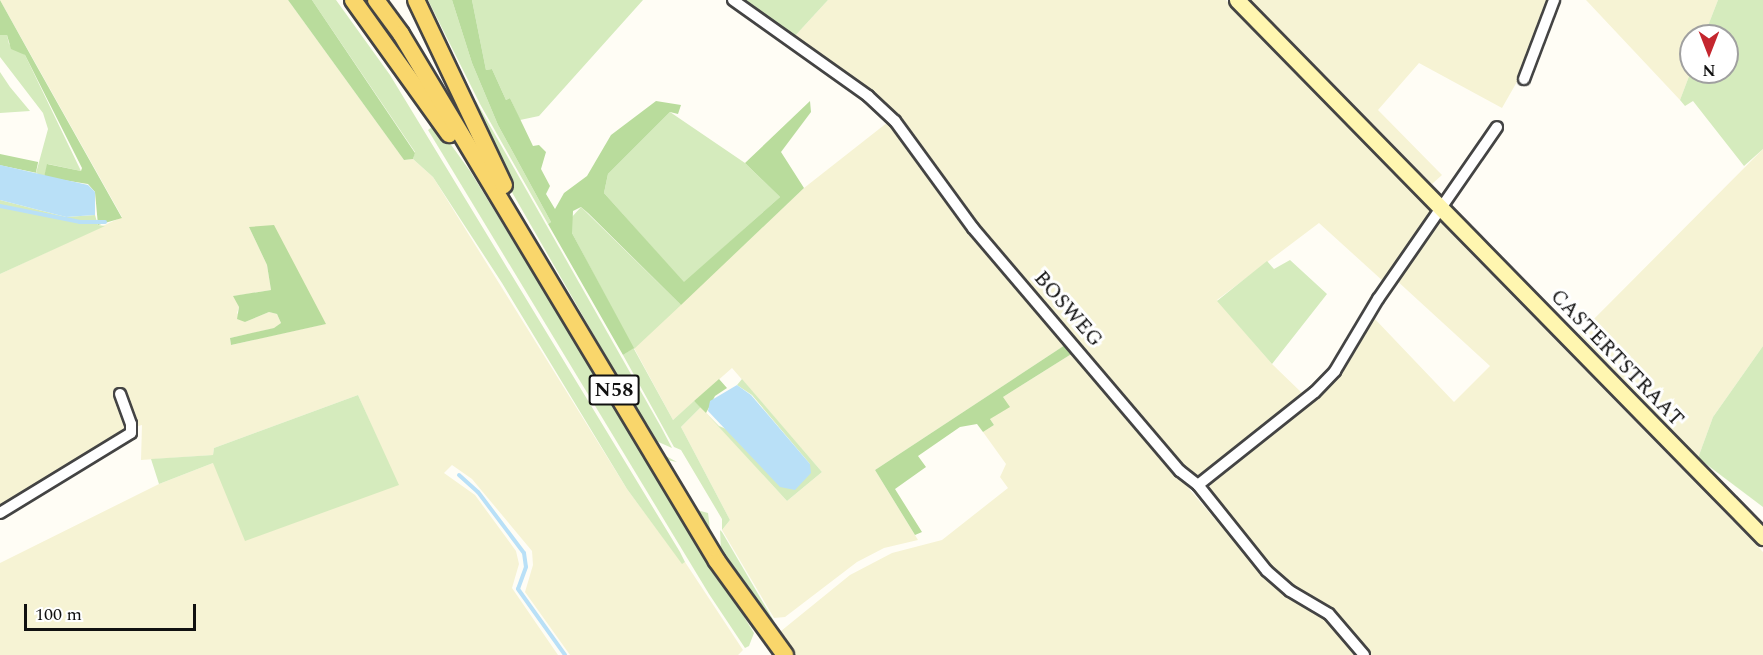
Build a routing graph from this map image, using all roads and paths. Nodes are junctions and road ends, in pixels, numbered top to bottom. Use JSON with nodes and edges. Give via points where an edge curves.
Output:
{"nodes":[{"id":1,"x":353,"y":0,"type":"edge"},
{"id":2,"x":376,"y":0,"type":"edge"},
{"id":3,"x":385,"y":0,"type":"edge"},
{"id":4,"x":416,"y":0,"type":"edge"},
{"id":5,"x":733,"y":0,"type":"edge"},
{"id":6,"x":1237,"y":0,"type":"edge"},
{"id":7,"x":1554,"y":0,"type":"edge"},
{"id":8,"x":401,"y":34,"type":"junction"},
{"id":9,"x":1524,"y":79,"type":"dead end"},
{"id":10,"x":1497,"y":127,"type":"dead end"},
{"id":11,"x":1441,"y":208,"type":"junction"},
{"id":12,"x":521,"y":233,"type":"junction"},
{"id":13,"x":120,"y":394,"type":"dead end"},
{"id":14,"x":1198,"y":485,"type":"junction"},
{"id":15,"x":0,"y":513,"type":"edge"},
{"id":16,"x":1763,"y":537,"type":"edge"},
{"id":17,"x":785,"y":655,"type":"edge"},
{"id":18,"x":1364,"y":655,"type":"edge"}],
"edges":[{"from":1,"to":12,"type":"main road","number":"N58","via":[[440,121],[497,210]]},
{"from":2,"to":8,"type":"main road","number":"N58"},
{"from":3,"to":8,"type":"main road","number":"N58"},
{"from":4,"to":12,"type":"main road","number":"N58","via":[[508,193]]},
{"from":5,"to":14,"type":"street","name":"BOSWEG","via":[[868,96],[895,121],[973,228],[1180,471]]},
{"from":6,"to":11,"type":"main road","name":"CASTERTSTRAAT"},
{"from":7,"to":9,"type":"street"},
{"from":8,"to":12,"type":"main road","number":"N58"},
{"from":10,"to":11,"type":"street"},
{"from":11,"to":14,"type":"street","via":[[1378,299],[1335,371],[1315,392]]},
{"from":11,"to":16,"type":"main road","name":"CASTERTSTRAAT"},
{"from":12,"to":17,"type":"main road","number":"N58","via":[[713,554]]},
{"from":13,"to":15,"type":"street","via":[[131,433]]},
{"from":14,"to":18,"type":"street","name":"BOSWEG","via":[[1278,582],[1329,614]]}]}
